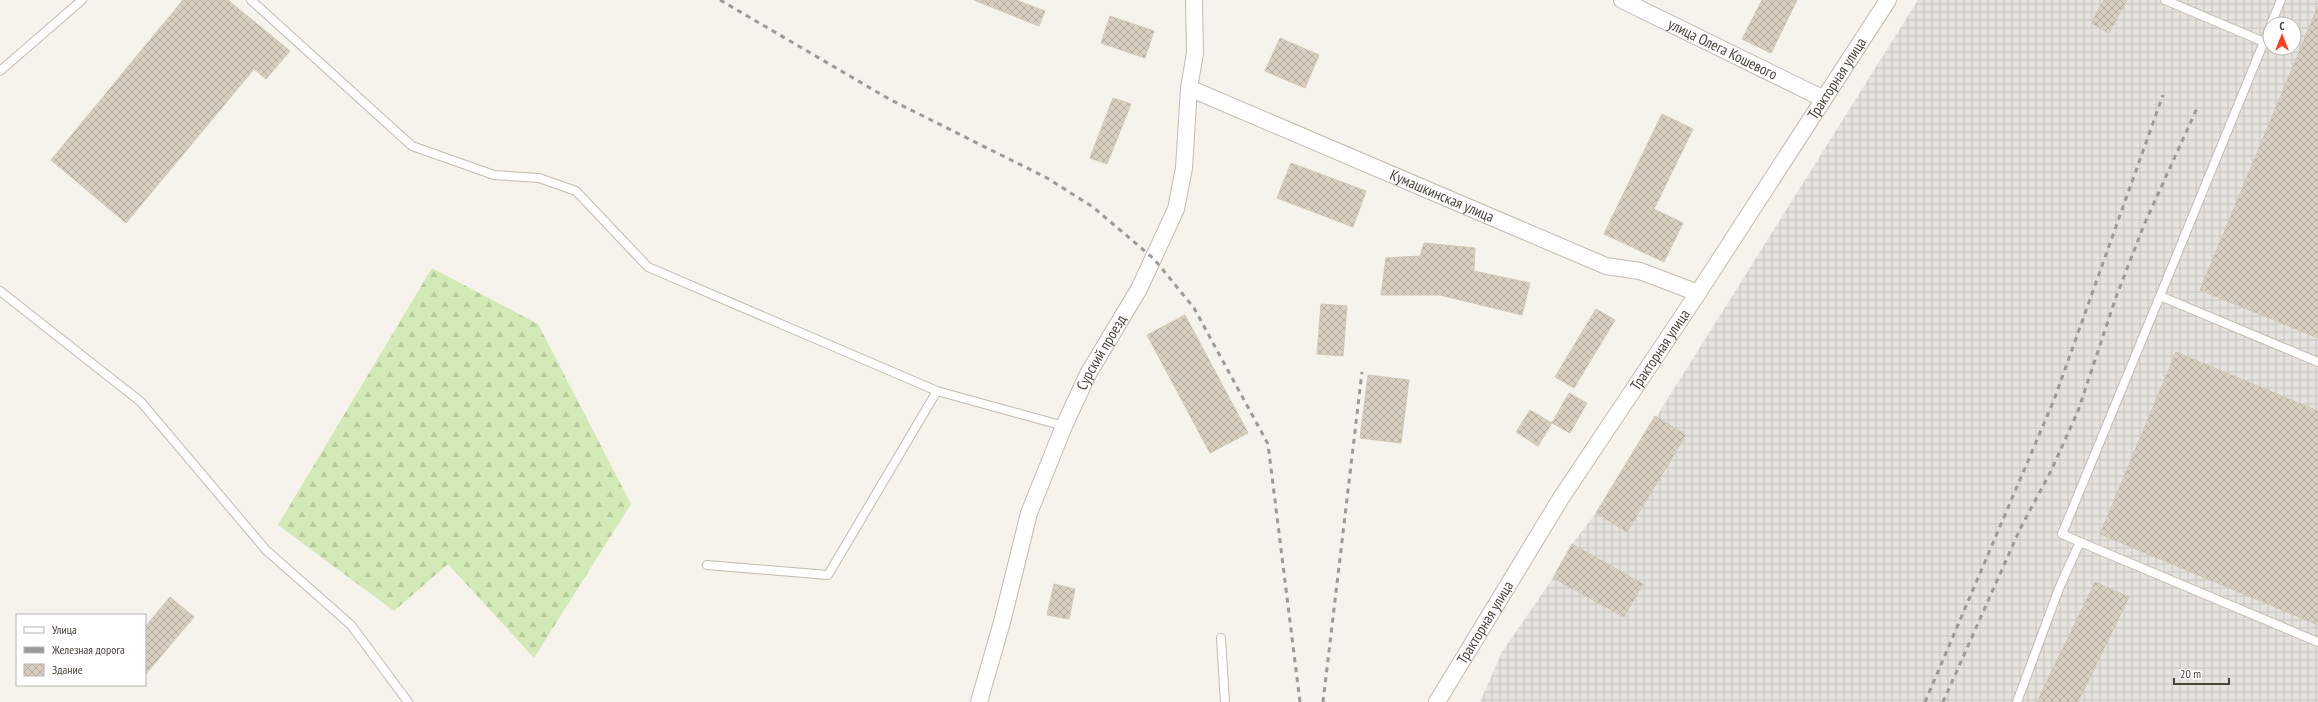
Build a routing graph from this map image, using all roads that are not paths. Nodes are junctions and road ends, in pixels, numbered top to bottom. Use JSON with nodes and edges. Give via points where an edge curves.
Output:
{"nodes":[{"id":1,"x":82,"y":0,"type":"edge"},
{"id":2,"x":251,"y":0,"type":"edge"},
{"id":3,"x":1194,"y":0,"type":"edge"},
{"id":4,"x":1622,"y":0,"type":"edge"},
{"id":5,"x":1888,"y":0,"type":"edge"},
{"id":6,"x":2166,"y":0,"type":"edge"},
{"id":7,"x":2281,"y":0,"type":"edge"},
{"id":8,"x":2274,"y":16,"type":"edge"},
{"id":9,"x":2262,"y":41,"type":"edge"},
{"id":10,"x":2262,"y":47,"type":"edge"},
{"id":11,"x":0,"y":71,"type":"edge"},
{"id":12,"x":1188,"y":88,"type":"junction"},
{"id":13,"x":1822,"y":98,"type":"junction"},
{"id":14,"x":0,"y":291,"type":"edge"},
{"id":15,"x":1698,"y":293,"type":"junction"},
{"id":16,"x":2160,"y":296,"type":"junction"},
{"id":17,"x":2318,"y":362,"type":"edge"},
{"id":18,"x":937,"y":391,"type":"junction"},
{"id":19,"x":1064,"y":426,"type":"junction"},
{"id":20,"x":2080,"y":542,"type":"junction"},
{"id":21,"x":707,"y":565,"type":"dead end"},
{"id":22,"x":1221,"y":638,"type":"dead end"},
{"id":23,"x":2318,"y":642,"type":"edge"},
{"id":24,"x":408,"y":702,"type":"edge"},
{"id":25,"x":979,"y":702,"type":"edge"},
{"id":26,"x":1225,"y":702,"type":"edge"},
{"id":27,"x":1437,"y":702,"type":"edge"},
{"id":28,"x":2018,"y":702,"type":"edge"}],
"edges":[{"from":1,"to":11,"type":"lane"},
{"from":2,"to":18,"type":"lane","via":[[412,146],[494,175],[539,178],[576,191],[648,267]]},
{"from":3,"to":12,"type":"street","name":"Сурский проезд","via":[[1196,53]]},
{"from":4,"to":13,"type":"street","name":"улица Олега Кошевого"},
{"from":5,"to":13,"type":"street","name":"Тракторная улица"},
{"from":6,"to":9,"type":"lane"},
{"from":7,"to":8,"type":"lane"},
{"from":10,"to":16,"type":"lane"},
{"from":12,"to":15,"type":"street","name":"Кумашкинская улица","via":[[1606,266],[1640,271]]},
{"from":12,"to":19,"type":"street","name":"Сурский проезд","via":[[1184,168],[1176,209],[1139,290],[1088,374]]},
{"from":13,"to":15,"type":"street","name":"Тракторная улица"},
{"from":14,"to":24,"type":"lane","via":[[141,402],[266,550],[351,625]]},
{"from":15,"to":27,"type":"street","name":"Тракторная улица","via":[[1560,498]]},
{"from":16,"to":17,"type":"lane"},
{"from":16,"to":20,"type":"lane","via":[[2062,534]]},
{"from":18,"to":19,"type":"lane"},
{"from":18,"to":21,"type":"lane","via":[[828,575]]},
{"from":19,"to":25,"type":"street","name":"Сурский проезд","via":[[1029,513]]},
{"from":20,"to":23,"type":"lane"},
{"from":20,"to":28,"type":"lane","via":[[2060,586]]},
{"from":22,"to":26,"type":"lane"}]}
